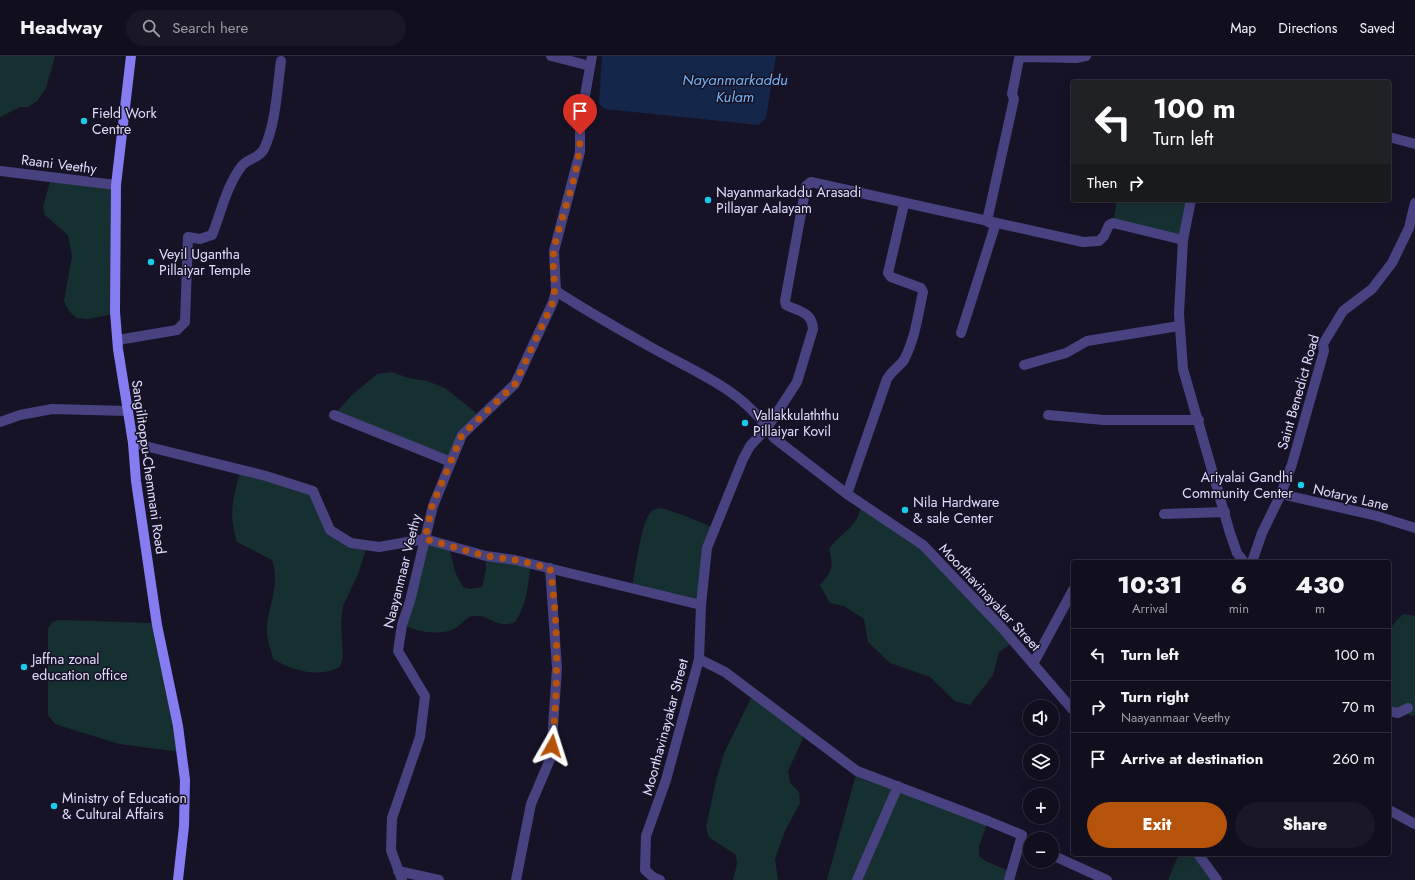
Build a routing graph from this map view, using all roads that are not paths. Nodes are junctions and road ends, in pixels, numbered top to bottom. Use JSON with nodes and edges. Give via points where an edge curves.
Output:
{"nodes":[{"id":1,"x":132,"y":56,"type":"edge"},
{"id":2,"x":551,"y":56,"type":"edge"},
{"id":3,"x":1086,"y":56,"type":"edge"},
{"id":4,"x":281,"y":61,"type":"dead end"},
{"id":5,"x":591,"y":61,"type":"edge"},
{"id":6,"x":1391,"y":137,"type":"edge"},
{"id":7,"x":1415,"y":144,"type":"edge"},
{"id":8,"x":0,"y":171,"type":"edge"},
{"id":9,"x":116,"y":185,"type":"junction"},
{"id":10,"x":1191,"y":202,"type":"edge"},
{"id":11,"x":1415,"y":203,"type":"edge"},
{"id":12,"x":904,"y":204,"type":"junction"},
{"id":13,"x":987,"y":221,"type":"junction"},
{"id":14,"x":1183,"y":240,"type":"junction"},
{"id":15,"x":556,"y":291,"type":"junction"},
{"id":16,"x":1179,"y":326,"type":"junction"},
{"id":17,"x":961,"y":333,"type":"dead end"},
{"id":18,"x":118,"y":340,"type":"junction"},
{"id":19,"x":1024,"y":365,"type":"dead end"},
{"id":20,"x":128,"y":411,"type":"junction"},
{"id":21,"x":334,"y":414,"type":"dead end"},
{"id":22,"x":1048,"y":415,"type":"dead end"},
{"id":23,"x":1199,"y":420,"type":"junction"},
{"id":24,"x":0,"y":422,"type":"edge"},
{"id":25,"x":767,"y":428,"type":"junction"},
{"id":26,"x":133,"y":443,"type":"junction"},
{"id":27,"x":451,"y":462,"type":"junction"},
{"id":28,"x":847,"y":494,"type":"junction"},
{"id":29,"x":1281,"y":494,"type":"junction"},
{"id":30,"x":1225,"y":512,"type":"junction"},
{"id":31,"x":1164,"y":514,"type":"dead end"},
{"id":32,"x":1415,"y":528,"type":"edge"},
{"id":33,"x":425,"y":539,"type":"junction"},
{"id":34,"x":1242,"y":560,"type":"edge"},
{"id":35,"x":1253,"y":560,"type":"edge"},
{"id":36,"x":550,"y":568,"type":"junction"},
{"id":37,"x":1071,"y":594,"type":"edge"},
{"id":38,"x":701,"y":605,"type":"junction"},
{"id":39,"x":699,"y":659,"type":"junction"},
{"id":40,"x":1033,"y":664,"type":"junction"},
{"id":41,"x":1071,"y":708,"type":"edge"},
{"id":42,"x":1408,"y":708,"type":"dead end"},
{"id":43,"x":1391,"y":711,"type":"edge"},
{"id":44,"x":898,"y":786,"type":"junction"},
{"id":45,"x":1391,"y":811,"type":"edge"},
{"id":46,"x":1415,"y":824,"type":"edge"},
{"id":47,"x":1022,"y":835,"type":"joint"},
{"id":48,"x":1199,"y":856,"type":"edge"},
{"id":49,"x":1059,"y":858,"type":"edge"},
{"id":50,"x":400,"y":876,"type":"edge"},
{"id":51,"x":178,"y":880,"type":"edge"},
{"id":52,"x":439,"y":880,"type":"edge"},
{"id":53,"x":516,"y":880,"type":"edge"},
{"id":54,"x":660,"y":880,"type":"edge"},
{"id":55,"x":857,"y":880,"type":"edge"},
{"id":56,"x":1009,"y":880,"type":"edge"},
{"id":57,"x":1107,"y":880,"type":"edge"},
{"id":58,"x":1217,"y":880,"type":"edge"}],
"edges":[{"from":1,"to":9,"type":"main road","name":"Sangilitoppu-Chemmani Road"},
{"from":2,"to":5,"type":"street"},
{"from":3,"to":13,"type":"street","via":[[1019,59],[1012,94],[1014,99]]},
{"from":4,"to":18,"type":"street","via":[[273,113],[264,149],[259,156],[241,166],[227,192],[212,235],[200,239],[188,238],[185,322],[177,330]]},
{"from":5,"to":15,"type":"street","name":"Naayanmaar Veethy","via":[[580,124],[580,152],[554,251]]},
{"from":6,"to":7,"type":"street"},
{"from":8,"to":9,"type":"street","name":"Raani Veethy"},
{"from":9,"to":18,"type":"main road","name":"Sangilitoppu-Chemmani Road","via":[[115,312]]},
{"from":10,"to":14,"type":"street"},
{"from":11,"to":29,"type":"street","name":"Saint Benedict Road","via":[[1409,228],[1392,263],[1372,289],[1343,311],[1323,344],[1324,351]]},
{"from":12,"to":13,"type":"street"},
{"from":12,"to":25,"type":"street","via":[[811,182],[806,186],[785,301],[786,305],[810,316],[814,329],[797,382]]},
{"from":12,"to":28,"type":"street","via":[[888,273],[891,277],[921,288],[923,292],[912,343],[902,362],[892,370],[887,379]]},
{"from":13,"to":14,"type":"street","via":[[1083,242],[1099,241],[1109,225],[1113,224]]},
{"from":13,"to":17,"type":"street","via":[[995,226]]},
{"from":14,"to":16,"type":"street"},
{"from":15,"to":25,"type":"street","via":[[597,318],[725,388],[753,409]]},
{"from":15,"to":27,"type":"street","name":"Naayanmaar Veethy","via":[[515,384],[462,435]]},
{"from":16,"to":19,"type":"street","via":[[1087,341],[1066,353]]},
{"from":16,"to":23,"type":"street","via":[[1184,369]]},
{"from":18,"to":20,"type":"main road","name":"Sangilitoppu-Chemmani Road"},
{"from":20,"to":24,"type":"street","via":[[52,408]]},
{"from":20,"to":26,"type":"main road","name":"Sangilitoppu-Chemmani Road"},
{"from":21,"to":27,"type":"street"},
{"from":22,"to":23,"type":"street","via":[[1104,420]]},
{"from":23,"to":30,"type":"street"},
{"from":25,"to":28,"type":"street","name":"Moorthavinayakar Street","via":[[774,438]]},
{"from":25,"to":38,"type":"street","name":"Moorthavinayakar Street","via":[[750,446],[717,519],[707,548]]},
{"from":26,"to":33,"type":"street","via":[[266,476],[313,491],[330,530],[351,543],[378,547]]},
{"from":26,"to":51,"type":"main road","name":"Sangilitoppu-Chemmani Road","via":[[156,625],[178,726],[185,780],[184,826]]},
{"from":27,"to":33,"type":"street","name":"Naayanmaar Veethy","via":[[432,506]]},
{"from":28,"to":40,"type":"street","name":"Moorthavinayakar Street","via":[[923,545]]},
{"from":29,"to":32,"type":"street","name":"Notarys Lane"},
{"from":29,"to":35,"type":"street","name":"Saint Benedict Road","via":[[1262,533]]},
{"from":30,"to":31,"type":"street"},
{"from":30,"to":34,"type":"street","via":[[1237,553]]},
{"from":33,"to":36,"type":"street","via":[[486,556]]},
{"from":33,"to":50,"type":"street","name":"Naayanmaar Veethy","via":[[402,625],[398,651],[425,696],[420,737],[392,818],[391,850]]},
{"from":36,"to":38,"type":"street"},
{"from":36,"to":53,"type":"street","via":[[557,668],[552,750],[531,804]]},
{"from":37,"to":40,"type":"street"},
{"from":38,"to":39,"type":"street","name":"Moorthavinayakar Street"},
{"from":39,"to":44,"type":"street","via":[[725,672],[857,771]]},
{"from":39,"to":54,"type":"street","name":"Moorthavinayakar Street","via":[[666,780],[646,836],[645,870]]},
{"from":40,"to":41,"type":"street","name":"Moorthavinayakar Street"},
{"from":42,"to":43,"type":"street","via":[[1398,713]]},
{"from":44,"to":47,"type":"street"},
{"from":44,"to":55,"type":"street"},
{"from":45,"to":46,"type":"street"},
{"from":47,"to":56,"type":"street"},
{"from":48,"to":58,"type":"street"},
{"from":49,"to":57,"type":"street"},
{"from":50,"to":52,"type":"street"}]}
